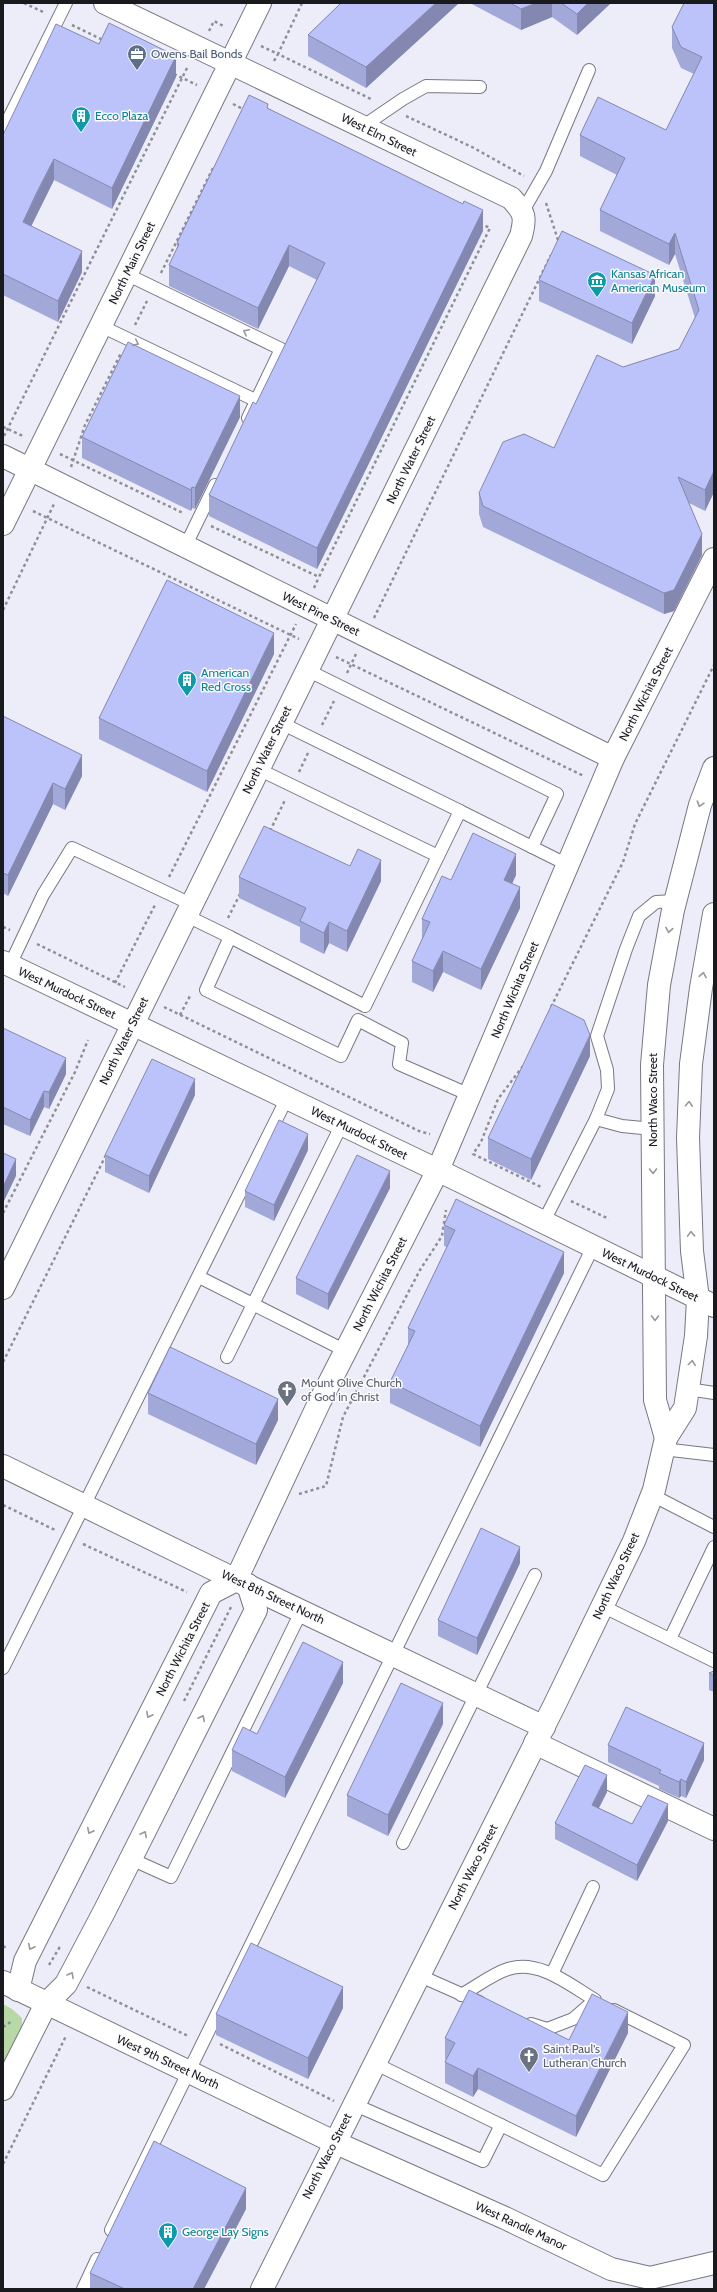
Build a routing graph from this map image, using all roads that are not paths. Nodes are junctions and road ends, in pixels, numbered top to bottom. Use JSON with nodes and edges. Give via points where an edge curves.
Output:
{"nodes":[{"id":1,"x":66,"y":3,"type":"edge"},
{"id":2,"x":105,"y":3,"type":"edge"},
{"id":3,"x":260,"y":3,"type":"edge"},
{"id":4,"x":230,"y":63,"type":"junction"},
{"id":5,"x":590,"y":70,"type":"dead end"},
{"id":6,"x":480,"y":87,"type":"dead end"},
{"id":7,"x":362,"y":127,"type":"junction"},
{"id":8,"x":3,"y":130,"type":"edge"},
{"id":9,"x":523,"y":211,"type":"junction"},
{"id":10,"x":126,"y":274,"type":"junction"},
{"id":11,"x":101,"y":326,"type":"junction"},
{"id":12,"x":257,"y":401,"type":"junction"},
{"id":13,"x":243,"y":429,"type":"edge"},
{"id":14,"x":3,"y":456,"type":"edge"},
{"id":15,"x":30,"y":469,"type":"junction"},
{"id":16,"x":222,"y":471,"type":"edge"},
{"id":17,"x":3,"y":524,"type":"edge"},
{"id":18,"x":185,"y":547,"type":"junction"},
{"id":19,"x":714,"y":559,"type":"edge"},
{"id":20,"x":332,"y":620,"type":"junction"},
{"id":21,"x":307,"y":670,"type":"junction"},
{"id":22,"x":281,"y":723,"type":"junction"},
{"id":23,"x":613,"y":758,"type":"junction"},
{"id":24,"x":714,"y":768,"type":"edge"},
{"id":25,"x":258,"y":769,"type":"junction"},
{"id":26,"x":460,"y":811,"type":"junction"},
{"id":27,"x":532,"y":847,"type":"junction"},
{"id":28,"x":438,"y":856,"type":"junction"},
{"id":29,"x":568,"y":865,"type":"junction"},
{"id":30,"x":675,"y":901,"type":"junction"},
{"id":31,"x":188,"y":910,"type":"junction"},
{"id":32,"x":714,"y":914,"type":"edge"},
{"id":33,"x":230,"y":938,"type":"junction"},
{"id":34,"x":6,"y":964,"type":"edge"},
{"id":35,"x":365,"y":1006,"type":"junction"},
{"id":36,"x":358,"y":1020,"type":"junction"},
{"id":37,"x":132,"y":1024,"type":"junction"},
{"id":38,"x":470,"y":1096,"type":"junction"},
{"id":39,"x":287,"y":1098,"type":"junction"},
{"id":40,"x":596,"y":1119,"type":"junction"},
{"id":41,"x":342,"y":1124,"type":"junction"},
{"id":42,"x":653,"y":1129,"type":"junction"},
{"id":43,"x":438,"y":1170,"type":"junction"},
{"id":44,"x":543,"y":1223,"type":"junction"},
{"id":45,"x":592,"y":1247,"type":"junction"},
{"id":46,"x":198,"y":1277,"type":"junction"},
{"id":47,"x":655,"y":1279,"type":"junction"},
{"id":48,"x":3,"y":1288,"type":"edge"},
{"id":49,"x":706,"y":1303,"type":"edge"},
{"id":50,"x":253,"y":1304,"type":"junction"},
{"id":51,"x":346,"y":1351,"type":"junction"},
{"id":52,"x":227,"y":1357,"type":"dead end"},
{"id":53,"x":688,"y":1389,"type":"junction"},
{"id":54,"x":714,"y":1393,"type":"edge"},
{"id":55,"x":665,"y":1443,"type":"junction"},
{"id":56,"x":714,"y":1455,"type":"edge"},
{"id":57,"x":3,"y":1466,"type":"edge"},
{"id":58,"x":652,"y":1495,"type":"junction"},
{"id":59,"x":85,"y":1505,"type":"junction"},
{"id":60,"x":714,"y":1527,"type":"edge"},
{"id":61,"x":714,"y":1547,"type":"edge"},
{"id":62,"x":534,"y":1575,"type":"dead end"},
{"id":63,"x":242,"y":1583,"type":"junction"},
{"id":64,"x":602,"y":1606,"type":"junction"},
{"id":65,"x":302,"y":1610,"type":"junction"},
{"id":66,"x":670,"y":1639,"type":"junction"},
{"id":67,"x":392,"y":1654,"type":"junction"},
{"id":68,"x":714,"y":1661,"type":"edge"},
{"id":69,"x":3,"y":1668,"type":"edge"},
{"id":70,"x":476,"y":1694,"type":"junction"},
{"id":71,"x":539,"y":1735,"type":"junction"},
{"id":72,"x":714,"y":1829,"type":"edge"},
{"id":73,"x":403,"y":1843,"type":"dead end"},
{"id":74,"x":131,"y":1858,"type":"junction"},
{"id":75,"x":593,"y":1887,"type":"dead end"},
{"id":76,"x":552,"y":1974,"type":"junction"},
{"id":77,"x":418,"y":1975,"type":"junction"},
{"id":78,"x":11,"y":1986,"type":"edge"},
{"id":79,"x":461,"y":1995,"type":"junction"},
{"id":80,"x":595,"y":2000,"type":"junction"},
{"id":81,"x":46,"y":2004,"type":"junction"},
{"id":82,"x":490,"y":2007,"type":"edge"},
{"id":83,"x":519,"y":2019,"type":"edge"},
{"id":84,"x":374,"y":2063,"type":"junction"},
{"id":85,"x":188,"y":2071,"type":"junction"},
{"id":86,"x":3,"y":2089,"type":"edge"},
{"id":87,"x":345,"y":2103,"type":"junction"},
{"id":88,"x":501,"y":2125,"type":"junction"},
{"id":89,"x":334,"y":2142,"type":"junction"},
{"id":90,"x":714,"y":2263,"type":"edge"},
{"id":91,"x":83,"y":2289,"type":"edge"},
{"id":92,"x":262,"y":2289,"type":"edge"}],
"edges":[{"from":1,"to":8,"type":"lane"},
{"from":2,"to":4,"type":"street","name":"West Elm Street"},
{"from":3,"to":4,"type":"street","name":"North Main Street"},
{"from":4,"to":7,"type":"street","name":"West Elm Street"},
{"from":4,"to":10,"type":"street","name":"North Main Street"},
{"from":5,"to":9,"type":"lane","via":[[546,171]]},
{"from":6,"to":7,"type":"lane","via":[[426,86]]},
{"from":7,"to":9,"type":"street","name":"West Elm Street","via":[[511,198]]},
{"from":9,"to":20,"type":"street","name":"North Water Street","via":[[521,236]]},
{"from":10,"to":11,"type":"street","name":"North Main Street"},
{"from":12,"to":10,"type":"lane","one_way":true,"via":[[281,350]]},
{"from":11,"to":12,"type":"lane","one_way":true},
{"from":11,"to":15,"type":"street","name":"North Main Street"},
{"from":12,"to":13,"type":"lane"},
{"from":14,"to":15,"type":"street","name":"West Pine Street"},
{"from":15,"to":17,"type":"street","name":"North Main Street"},
{"from":15,"to":18,"type":"street","name":"West Pine Street"},
{"from":16,"to":18,"type":"lane"},
{"from":18,"to":20,"type":"street","name":"West Pine Street"},
{"from":19,"to":23,"type":"street","name":"North Wichita Street"},
{"from":20,"to":21,"type":"street","name":"North Water Street"},
{"from":20,"to":23,"type":"street","name":"West Pine Street"},
{"from":21,"to":22,"type":"street","name":"North Water Street"},
{"from":21,"to":27,"type":"lane","via":[[557,794]]},
{"from":22,"to":25,"type":"street","name":"North Water Street"},
{"from":22,"to":26,"type":"lane"},
{"from":23,"to":29,"type":"street","name":"North Wichita Street"},
{"from":24,"to":30,"type":"street","name":"North Waco Street","one_way":true,"via":[[700,805]]},
{"from":25,"to":28,"type":"lane"},
{"from":25,"to":31,"type":"street","name":"North Water Street"},
{"from":26,"to":27,"type":"lane"},
{"from":26,"to":28,"type":"lane"},
{"from":27,"to":29,"type":"lane"},
{"from":28,"to":35,"type":"lane"},
{"from":29,"to":38,"type":"street","name":"North Wichita Street"},
{"from":30,"to":40,"type":"lane","via":[[656,902],[639,916],[626,949],[597,1036],[607,1070],[608,1089]]},
{"from":30,"to":42,"type":"street","name":"North Waco Street","one_way":true,"via":[[659,985],[652,1065]]},
{"from":31,"to":33,"type":"lane"},
{"from":31,"to":34,"type":"lane","via":[[162,891],[72,848]]},
{"from":31,"to":37,"type":"street","name":"North Water Street"},
{"from":49,"to":32,"type":"street","name":"North Waco Street","one_way":true,"via":[[692,1251],[688,1123],[692,1056]]},
{"from":33,"to":35,"type":"lane"},
{"from":33,"to":36,"type":"lane","via":[[206,990],[341,1056]]},
{"from":34,"to":37,"type":"street","name":"West Murdock Street"},
{"from":35,"to":36,"type":"lane"},
{"from":36,"to":38,"type":"lane","via":[[402,1043],[399,1064]]},
{"from":37,"to":39,"type":"street","name":"West Murdock Street"},
{"from":37,"to":48,"type":"street","name":"North Water Street"},
{"from":38,"to":43,"type":"street","name":"North Wichita Street"},
{"from":39,"to":41,"type":"street","name":"West Murdock Street"},
{"from":39,"to":46,"type":"lane"},
{"from":40,"to":42,"type":"lane","via":[[622,1126]]},
{"from":40,"to":44,"type":"lane"},
{"from":41,"to":43,"type":"street","name":"West Murdock Street"},
{"from":41,"to":50,"type":"lane"},
{"from":42,"to":47,"type":"street","name":"North Waco Street","one_way":true},
{"from":43,"to":44,"type":"street","name":"West Murdock Street"},
{"from":43,"to":51,"type":"street","name":"North Wichita Street"},
{"from":44,"to":45,"type":"street","name":"West Murdock Street"},
{"from":45,"to":47,"type":"street","name":"West Murdock Street"},
{"from":45,"to":67,"type":"lane"},
{"from":46,"to":50,"type":"lane"},
{"from":46,"to":59,"type":"lane"},
{"from":47,"to":49,"type":"street","name":"West Murdock Street"},
{"from":47,"to":55,"type":"street","name":"North Waco Street","one_way":true,"via":[[655,1400]]},
{"from":53,"to":49,"type":"street","name":"North Waco Street","one_way":true,"via":[[696,1336]]},
{"from":50,"to":51,"type":"lane"},
{"from":50,"to":52,"type":"lane"},
{"from":51,"to":63,"type":"street","name":"North Wichita Street"},
{"from":53,"to":54,"type":"lane"},
{"from":53,"to":55,"type":"street","name":"North Waco Street","via":[[685,1408]]},
{"from":55,"to":56,"type":"lane"},
{"from":55,"to":58,"type":"street","name":"North Waco Street"},
{"from":57,"to":59,"type":"street","name":"West 8th Street North"},
{"from":58,"to":60,"type":"lane"},
{"from":58,"to":64,"type":"street","name":"North Waco Street","via":[[634,1541]]},
{"from":59,"to":63,"type":"street","name":"West 8th Street North"},
{"from":59,"to":69,"type":"lane"},
{"from":61,"to":66,"type":"lane"},
{"from":62,"to":70,"type":"lane"},
{"from":63,"to":65,"type":"street","name":"West 8th Street North"},
{"from":74,"to":63,"type":"street","one_way":true,"via":[[256,1610]]},
{"from":63,"to":78,"type":"street","name":"North Wichita Street","one_way":true,"via":[[211,1593]]},
{"from":64,"to":66,"type":"lane"},
{"from":64,"to":71,"type":"street","name":"North Waco Street"},
{"from":65,"to":67,"type":"street","name":"West 8th Street North"},
{"from":65,"to":74,"type":"lane","via":[[171,1877]]},
{"from":66,"to":68,"type":"lane"},
{"from":67,"to":70,"type":"street","name":"West 8th Street North"},
{"from":67,"to":85,"type":"lane"},
{"from":70,"to":71,"type":"street","name":"West 8th Street North"},
{"from":70,"to":73,"type":"lane"},
{"from":71,"to":72,"type":"street","name":"West 8th Street North"},
{"from":71,"to":77,"type":"street","name":"North Waco Street"},
{"from":81,"to":74,"type":"street","one_way":true,"via":[[69,1978]]},
{"from":75,"to":76,"type":"lane"},
{"from":76,"to":79,"type":"lane","via":[[530,1967],[508,1969]]},
{"from":76,"to":80,"type":"lane"},
{"from":77,"to":79,"type":"lane"},
{"from":77,"to":84,"type":"street","name":"North Waco Street"},
{"from":78,"to":81,"type":"street","name":"West 9th Street North"},
{"from":79,"to":82,"type":"lane"},
{"from":80,"to":83,"type":"lane","via":[[573,2019],[547,2029]]},
{"from":80,"to":88,"type":"lane","via":[[684,2046],[603,2175]]},
{"from":81,"to":85,"type":"street","name":"West 9th Street North"},
{"from":81,"to":86,"type":"street"},
{"from":84,"to":87,"type":"street","name":"North Waco Street"},
{"from":84,"to":88,"type":"lane"},
{"from":85,"to":89,"type":"street","name":"West 9th Street North"},
{"from":85,"to":91,"type":"lane"},
{"from":87,"to":88,"type":"lane","via":[[483,2160]]},
{"from":87,"to":89,"type":"street","name":"North Waco Street"},
{"from":89,"to":90,"type":"street","name":"West Randle Manor","via":[[611,2269],[650,2278]]},
{"from":89,"to":92,"type":"street","name":"North Waco Street"}]}
